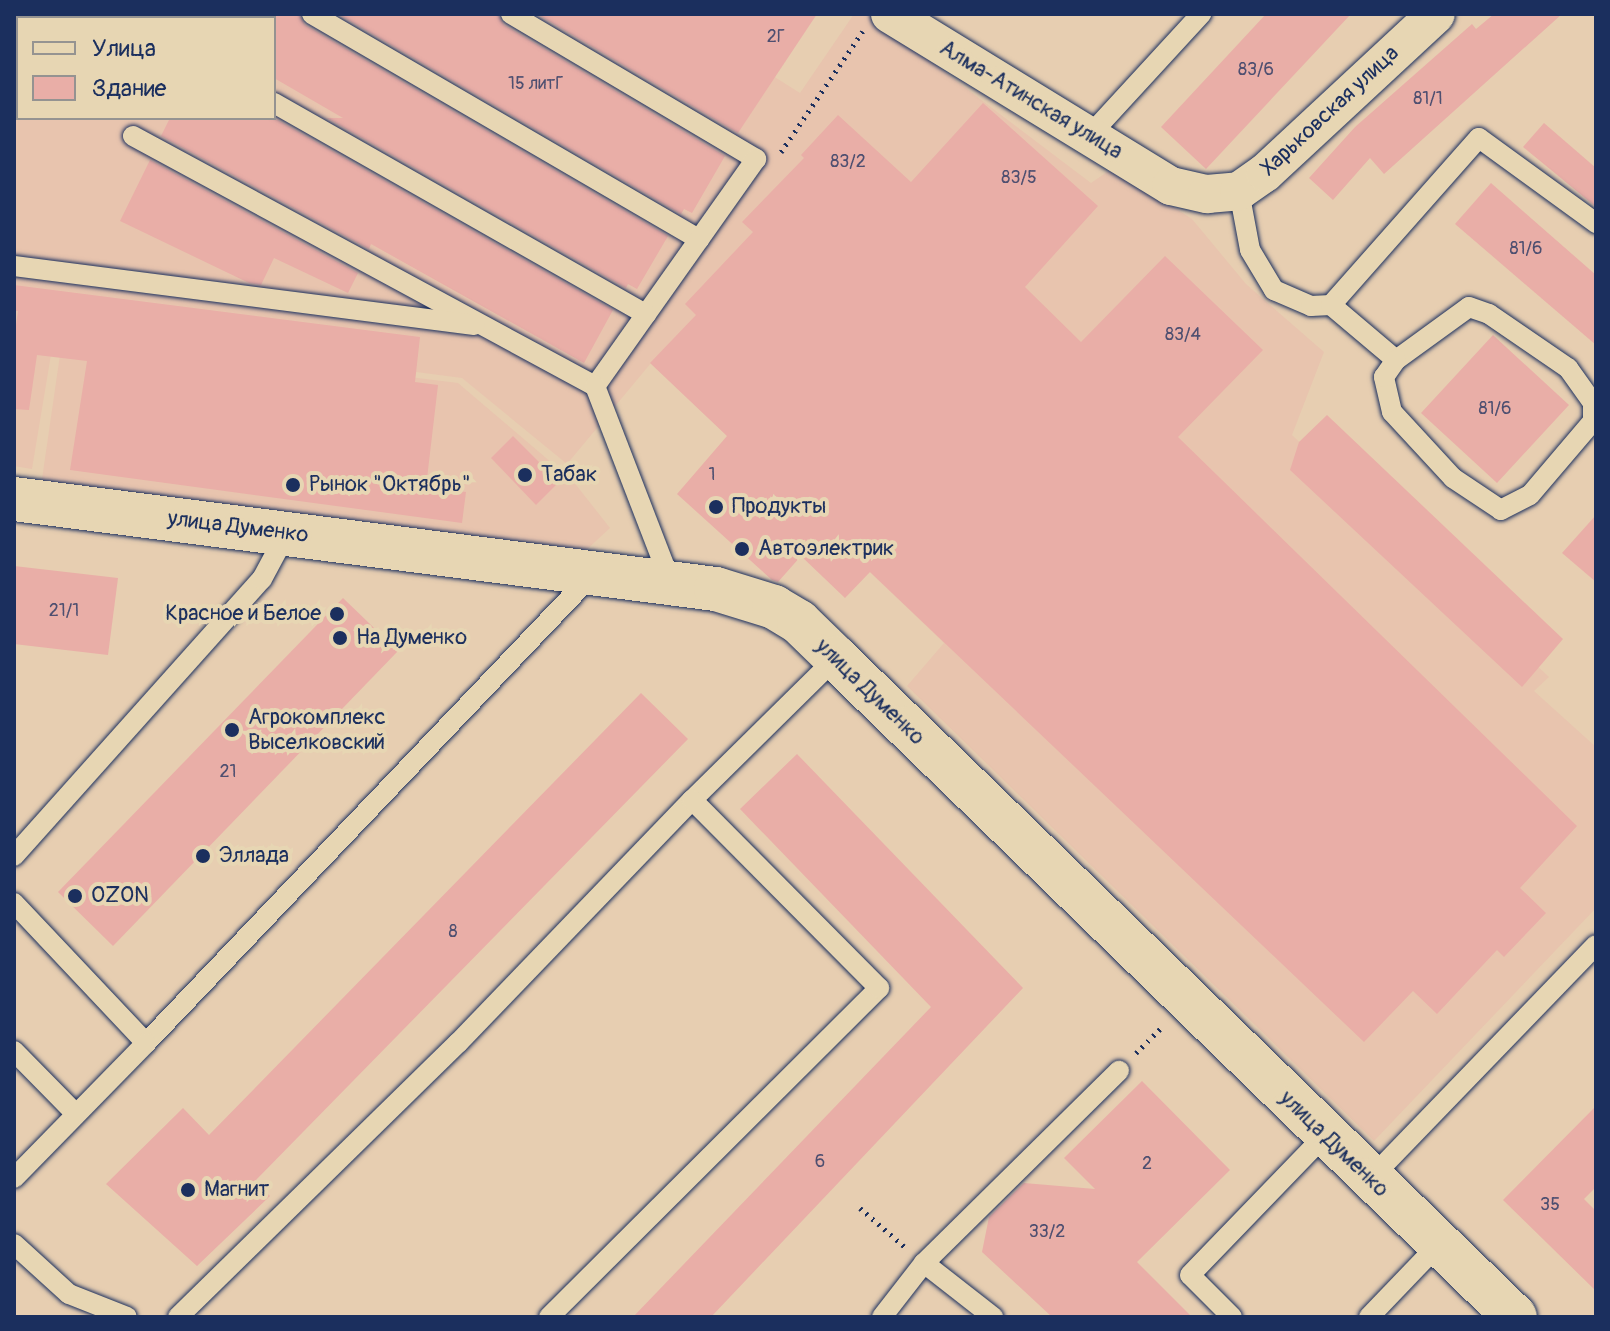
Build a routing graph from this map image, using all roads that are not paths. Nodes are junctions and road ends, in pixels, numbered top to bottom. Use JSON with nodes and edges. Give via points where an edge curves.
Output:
{"nodes":[{"id":1,"x":312,"y":14,"type":"edge"},
{"id":2,"x":511,"y":14,"type":"edge"},
{"id":3,"x":890,"y":14,"type":"edge"},
{"id":4,"x":1201,"y":14,"type":"edge"},
{"id":5,"x":1424,"y":18,"type":"edge"},
{"id":6,"x":276,"y":104,"type":"edge"},
{"id":7,"x":133,"y":136,"type":"dead end"},
{"id":8,"x":1089,"y":136,"type":"junction"},
{"id":9,"x":1171,"y":186,"type":"joint"},
{"id":10,"x":1239,"y":191,"type":"junction"},
{"id":11,"x":1596,"y":223,"type":"edge"},
{"id":12,"x":699,"y":239,"type":"junction"},
{"id":13,"x":14,"y":266,"type":"edge"},
{"id":14,"x":1331,"y":305,"type":"junction"},
{"id":15,"x":646,"y":314,"type":"junction"},
{"id":16,"x":485,"y":327,"type":"junction"},
{"id":17,"x":1396,"y":360,"type":"junction"},
{"id":18,"x":595,"y":386,"type":"junction"},
{"id":19,"x":14,"y":499,"type":"edge"},
{"id":20,"x":286,"y":534,"type":"junction"},
{"id":21,"x":595,"y":572,"type":"junction"},
{"id":22,"x":671,"y":583,"type":"junction"},
{"id":23,"x":836,"y":658,"type":"junction"},
{"id":24,"x":692,"y":800,"type":"junction"},
{"id":25,"x":14,"y":856,"type":"edge"},
{"id":26,"x":14,"y":903,"type":"edge"},
{"id":27,"x":1596,"y":945,"type":"edge"},
{"id":28,"x":146,"y":1043,"type":"junction"},
{"id":29,"x":14,"y":1051,"type":"edge"},
{"id":30,"x":1119,"y":1071,"type":"road end"},
{"id":31,"x":76,"y":1114,"type":"junction"},
{"id":32,"x":1324,"y":1136,"type":"junction"},
{"id":33,"x":14,"y":1178,"type":"edge"},
{"id":34,"x":1370,"y":1179,"type":"junction"},
{"id":35,"x":14,"y":1244,"type":"edge"},
{"id":36,"x":1438,"y":1245,"type":"junction"},
{"id":37,"x":924,"y":1263,"type":"junction"},
{"id":38,"x":127,"y":1317,"type":"edge"},
{"id":39,"x":178,"y":1317,"type":"edge"},
{"id":40,"x":549,"y":1317,"type":"edge"},
{"id":41,"x":882,"y":1317,"type":"edge"},
{"id":42,"x":993,"y":1317,"type":"edge"},
{"id":43,"x":1232,"y":1317,"type":"edge"},
{"id":44,"x":1369,"y":1317,"type":"edge"},
{"id":45,"x":1515,"y":1317,"type":"edge"}],
"edges":[{"from":1,"to":12,"type":"lane"},
{"from":2,"to":12,"type":"lane","via":[[756,159]]},
{"from":3,"to":8,"type":"street","name":"Алма-Атинская улица"},
{"from":4,"to":8,"type":"lane"},
{"from":5,"to":10,"type":"street","name":"Харьковская улица","via":[[1265,173]]},
{"from":6,"to":15,"type":"lane"},
{"from":7,"to":16,"type":"lane"},
{"from":8,"to":9,"type":"street","name":"Алма-Атинская улица"},
{"from":9,"to":10,"type":"street","name":"Харьковская улица","via":[[1207,194]]},
{"from":10,"to":14,"type":"lane","via":[[1250,250],[1274,290],[1311,306]]},
{"from":11,"to":14,"type":"lane","via":[[1479,138]]},
{"from":12,"to":15,"type":"lane"},
{"from":13,"to":16,"type":"lane"},
{"from":14,"to":17,"type":"lane"},
{"from":15,"to":18,"type":"lane"},
{"from":16,"to":18,"type":"lane"},
{"from":17,"to":17,"type":"lane","via":[[1469,307],[1489,314],[1568,368],[1593,403],[1593,421],[1530,495],[1501,510],[1453,478],[1392,412],[1384,377]]},
{"from":18,"to":22,"type":"lane"},
{"from":19,"to":20,"type":"street","name":"улица Думенко"},
{"from":20,"to":21,"type":"street","name":"улица Думенко"},
{"from":20,"to":25,"type":"lane","via":[[262,579]]},
{"from":21,"to":22,"type":"street","name":"улица Думенко"},
{"from":21,"to":28,"type":"lane"},
{"from":22,"to":23,"type":"street","name":"улица Думенко","via":[[735,593],[774,607],[799,622]]},
{"from":23,"to":24,"type":"lane"},
{"from":23,"to":32,"type":"street","name":"улица Думенко"},
{"from":24,"to":39,"type":"lane","via":[[458,1043]]},
{"from":24,"to":40,"type":"lane","via":[[879,988]]},
{"from":26,"to":28,"type":"lane"},
{"from":27,"to":34,"type":"lane"},
{"from":28,"to":31,"type":"lane"},
{"from":29,"to":31,"type":"lane"},
{"from":30,"to":37,"type":"lane"},
{"from":31,"to":33,"type":"lane"},
{"from":32,"to":34,"type":"street","name":"улица Думенко"},
{"from":32,"to":43,"type":"lane","via":[[1190,1275]]},
{"from":34,"to":36,"type":"street","name":"улица Думенко"},
{"from":35,"to":38,"type":"lane","via":[[69,1294]]},
{"from":36,"to":44,"type":"lane"},
{"from":36,"to":45,"type":"street","name":"улица Думенко"},
{"from":37,"to":41,"type":"lane"},
{"from":37,"to":42,"type":"lane"}]}
